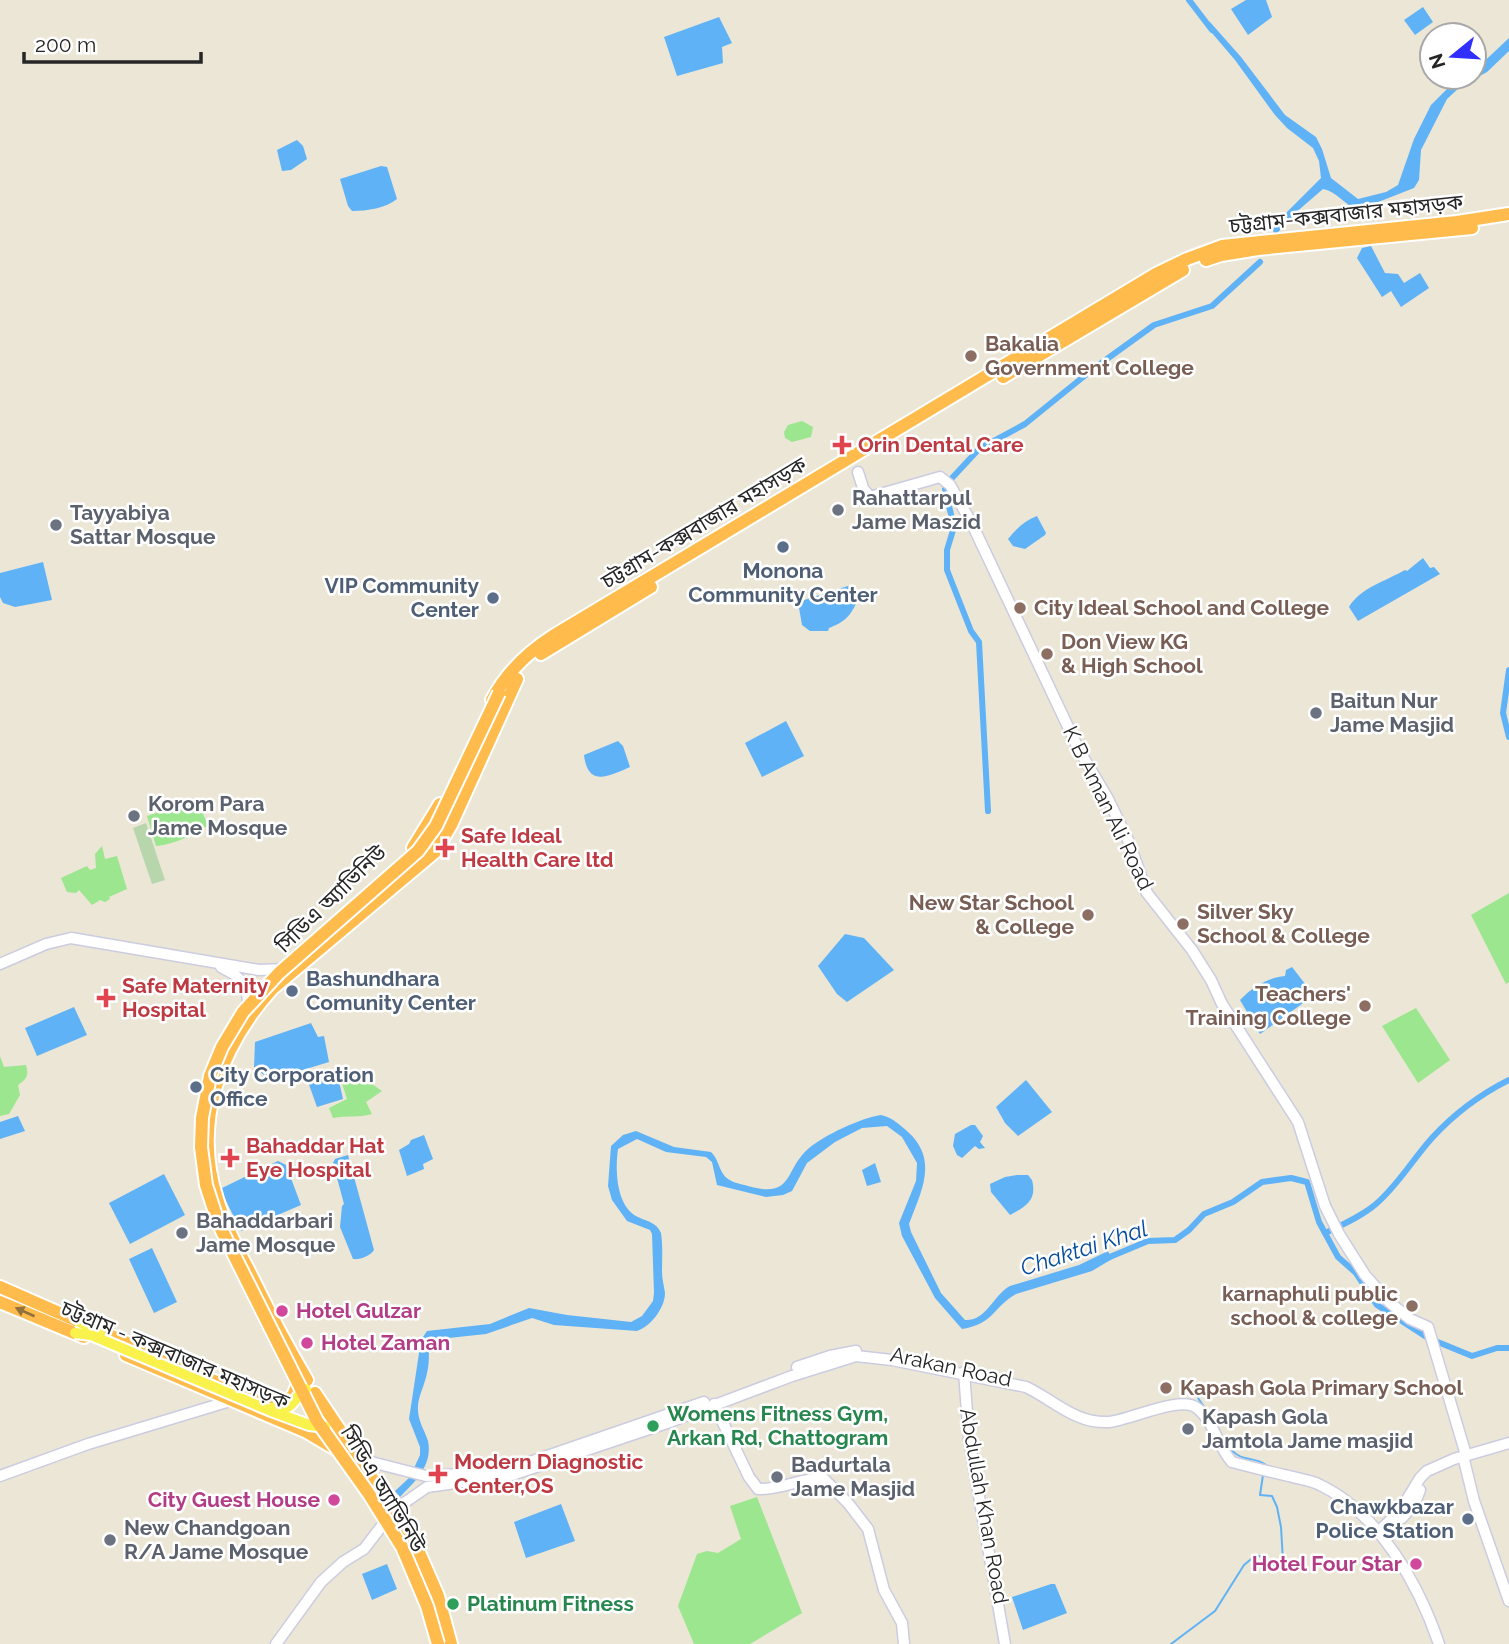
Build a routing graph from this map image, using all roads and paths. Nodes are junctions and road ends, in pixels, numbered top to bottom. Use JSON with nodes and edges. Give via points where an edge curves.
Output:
{"nodes":[{"id":1,"x":1509,"y":215,"type":"edge"},
{"id":2,"x":1509,"y":223,"type":"edge"},
{"id":3,"x":1143,"y":288,"type":"junction"},
{"id":4,"x":858,"y":472,"type":"dead end"},
{"id":5,"x":513,"y":677,"type":"junction"},
{"id":6,"x":212,"y":961,"type":"junction"},
{"id":7,"x":0,"y":964,"type":"edge"},
{"id":8,"x":287,"y":968,"type":"junction"},
{"id":9,"x":248,"y":1009,"type":"junction"},
{"id":10,"x":0,"y":1287,"type":"edge"},
{"id":11,"x":0,"y":1302,"type":"edge"},
{"id":12,"x":77,"y":1327,"type":"junction"},
{"id":13,"x":964,"y":1371,"type":"junction"},
{"id":14,"x":305,"y":1390,"type":"junction"},
{"id":15,"x":230,"y":1401,"type":"junction"},
{"id":16,"x":714,"y":1405,"type":"junction"},
{"id":17,"x":324,"y":1427,"type":"junction"},
{"id":18,"x":1509,"y":1445,"type":"edge"},
{"id":19,"x":352,"y":1447,"type":"junction"},
{"id":20,"x":334,"y":1448,"type":"junction"},
{"id":21,"x":1464,"y":1457,"type":"junction"},
{"id":22,"x":0,"y":1476,"type":"edge"},
{"id":23,"x":394,"y":1510,"type":"junction"},
{"id":24,"x":384,"y":1522,"type":"junction"},
{"id":25,"x":1381,"y":1531,"type":"junction"},
{"id":26,"x":1509,"y":1601,"type":"edge"},
{"id":27,"x":276,"y":1644,"type":"edge"},
{"id":28,"x":435,"y":1644,"type":"edge"},
{"id":29,"x":445,"y":1644,"type":"edge"},
{"id":30,"x":451,"y":1644,"type":"edge"},
{"id":31,"x":904,"y":1644,"type":"edge"},
{"id":32,"x":1006,"y":1644,"type":"edge"},
{"id":33,"x":1441,"y":1644,"type":"edge"}],
"edges":[{"from":1,"to":3,"type":"highway","name":"চট্টগ্রাম-কক্সবাজার মহাসড়ক","via":[[1222,246],[1187,259]]},
{"from":2,"to":3,"type":"highway","name":"চট্টগ্রাম-কক্সবাজার মহাসড়ক","via":[[1221,255]]},
{"from":3,"to":5,"type":"highway","name":"চট্টগ্রাম-কক্সবাজার মহাসড়ক","via":[[561,631],[528,654]]},
{"from":4,"to":21,"type":"main road","name":"K B Aman Ali Road","via":[[870,498],[940,477],[947,482],[1129,842],[1147,892],[1192,950],[1298,1122],[1322,1198],[1339,1234],[1389,1303],[1426,1327]]},
{"from":5,"to":8,"type":"highway","name":"সিডিএ অ্যাভিনিউ","via":[[496,692],[415,845]]},
{"from":5,"to":14,"type":"highway","name":"সিডিএ অ্যাভিনিউ","via":[[451,825],[435,852],[272,989],[251,1013],[218,1076],[207,1132],[217,1202]]},
{"from":5,"to":14,"type":"highway","bridge":true,"via":[[426,840],[251,1001],[225,1041],[210,1076],[201,1147],[210,1202]]},
{"from":6,"to":7,"type":"main road","via":[[71,937]]},
{"from":6,"to":8,"type":"main road","via":[[259,970]]},
{"from":6,"to":9,"type":"main road","via":[[245,984]]},
{"from":8,"to":9,"type":"highway","name":"সিডিএ অ্যাভিনিউ"},
{"from":9,"to":14,"type":"highway","name":"সিডিএ অ্যাভিনিউ","via":[[213,1071],[201,1121],[203,1174],[220,1231]]},
{"from":10,"to":12,"type":"highway"},
{"from":12,"to":11,"type":"highway","name":"চট্টগ্রাম - কক্সবাজার মহাসড়ক","one_way":true},
{"from":12,"to":14,"type":"highway","via":[[275,1404]]},
{"from":12,"to":15,"type":"highway","name":"চট্টগ্রাম - কক্সবাজার মহাসড়ক"},
{"from":12,"to":17,"type":"main road","bridge":true,"via":[[271,1411]]},
{"from":13,"to":16,"type":"main road","name":"Arakan Road","via":[[856,1356]]},
{"from":13,"to":19,"type":"main road","name":"Arakan Road","via":[[889,1353],[845,1352],[524,1464],[480,1473],[426,1476],[371,1462]]},
{"from":13,"to":25,"type":"main road","name":"Arakan Road","via":[[1026,1387],[1073,1415],[1098,1422],[1189,1403],[1207,1418],[1232,1462],[1319,1484]]},
{"from":13,"to":25,"type":"main road","name":"Arakan Road","via":[[1034,1386],[1072,1412],[1099,1419],[1199,1401],[1235,1458],[1334,1487]]},
{"from":13,"to":32,"type":"main road","name":"Abdullah Khan Road","via":[[971,1457]]},
{"from":14,"to":17,"type":"highway","bridge":true},
{"from":14,"to":19,"type":"highway","name":"সিডিএ অ্যাভিনিউ"},
{"from":14,"to":20,"type":"highway","name":"সিডিএ অ্যাভিনিউ"},
{"from":15,"to":20,"type":"highway","name":"চট্টগ্রাম - কক্সবাজার মহাসড়ক"},
{"from":15,"to":22,"type":"main road"},
{"from":16,"to":23,"type":"main road","name":"Arakan Road","via":[[512,1475],[427,1487]]},
{"from":16,"to":31,"type":"main road","via":[[758,1489],[823,1478],[848,1503],[868,1529],[884,1590],[902,1623]]},
{"from":17,"to":28,"type":"highway","bridge":true,"via":[[402,1547],[427,1606]]},
{"from":17,"to":29,"type":"highway","bridge":true,"via":[[408,1545]]},
{"from":18,"to":21,"type":"main road"},
{"from":19,"to":23,"type":"highway","name":"সিডিএ অ্যাভিনিউ"},
{"from":20,"to":24,"type":"highway","name":"সিডিএ অ্যাভিনিউ"},
{"from":21,"to":25,"type":"main road","via":[[1427,1471]]},
{"from":21,"to":26,"type":"main road"},
{"from":23,"to":24,"type":"main road","name":"Arakan Road"},
{"from":23,"to":30,"type":"highway","via":[[432,1578]]},
{"from":24,"to":27,"type":"main road","name":"Arakan Road","via":[[364,1549],[321,1582]]},
{"from":24,"to":28,"type":"highway","name":"সিডিএ অ্যাভিনিউ","via":[[403,1554]]},
{"from":25,"to":33,"type":"main road","name":"Arakan Road","via":[[1422,1600]]}]}
